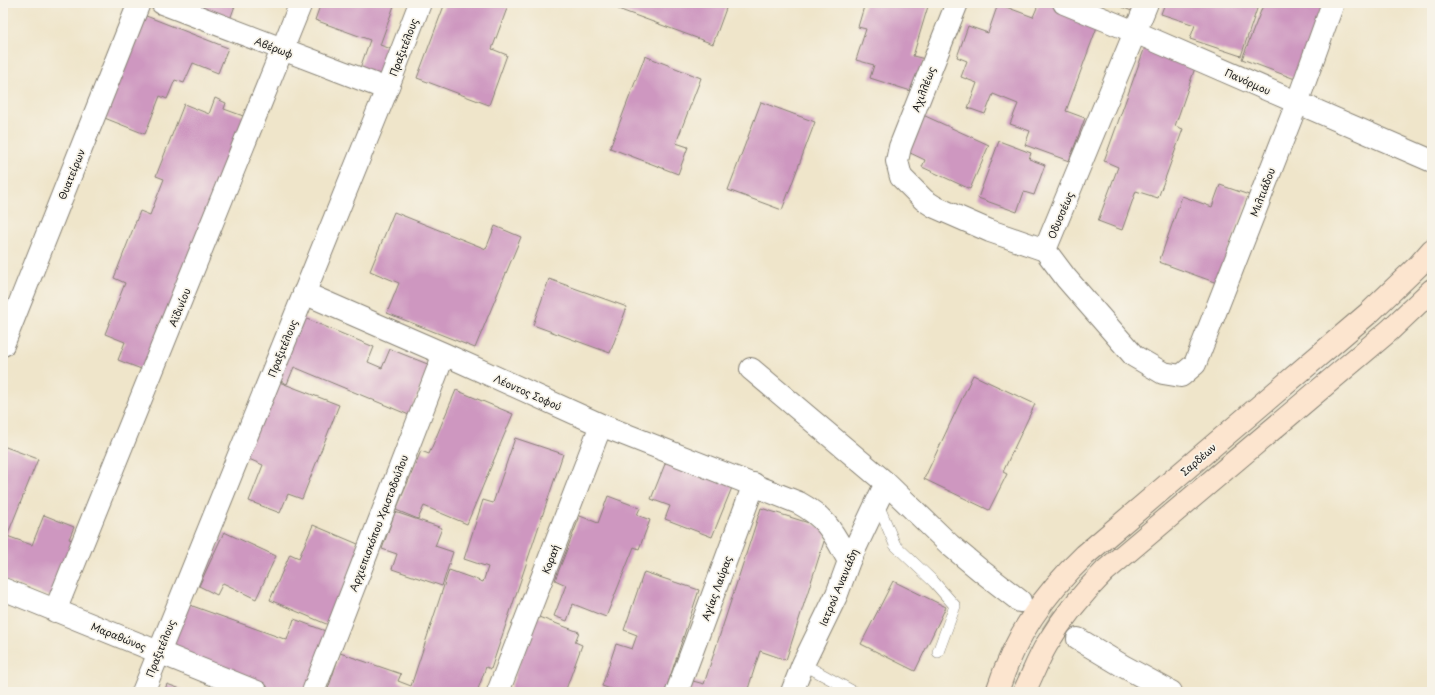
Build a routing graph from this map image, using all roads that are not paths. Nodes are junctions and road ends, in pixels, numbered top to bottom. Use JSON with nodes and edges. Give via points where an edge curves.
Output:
{"nodes":[{"id":1,"x":139,"y":3,"type":"edge"},
{"id":2,"x":162,"y":3,"type":"edge"},
{"id":3,"x":301,"y":3,"type":"edge"},
{"id":4,"x":420,"y":3,"type":"edge"},
{"id":5,"x":957,"y":3,"type":"edge"},
{"id":6,"x":1064,"y":3,"type":"edge"},
{"id":7,"x":1147,"y":3,"type":"edge"},
{"id":8,"x":1332,"y":3,"type":"edge"},
{"id":9,"x":1135,"y":32,"type":"junction"},
{"id":10,"x":283,"y":50,"type":"junction"},
{"id":11,"x":387,"y":90,"type":"junction"},
{"id":12,"x":1297,"y":102,"type":"junction"},
{"id":13,"x":1432,"y":161,"type":"edge"},
{"id":14,"x":1045,"y":250,"type":"junction"},
{"id":15,"x":1432,"y":250,"type":"edge"},
{"id":16,"x":1432,"y":290,"type":"edge"},
{"id":17,"x":304,"y":293,"type":"junction"},
{"id":18,"x":3,"y":345,"type":"edge"},
{"id":19,"x":444,"y":354,"type":"junction"},
{"id":20,"x":751,"y":370,"type":"dead end"},
{"id":21,"x":1182,"y":376,"type":"joint"},
{"id":22,"x":601,"y":425,"type":"junction"},
{"id":23,"x":754,"y":484,"type":"junction"},
{"id":24,"x":881,"y":493,"type":"junction"},
{"id":25,"x":848,"y":561,"type":"junction"},
{"id":26,"x":3,"y":589,"type":"edge"},
{"id":27,"x":1020,"y":601,"type":"tunnel mouth"},
{"id":28,"x":55,"y":610,"type":"junction"},
{"id":29,"x":1078,"y":639,"type":"tunnel mouth"},
{"id":30,"x":159,"y":652,"type":"junction"},
{"id":31,"x":938,"y":652,"type":"dead end"},
{"id":32,"x":803,"y":664,"type":"junction"},
{"id":33,"x":143,"y":692,"type":"edge"},
{"id":34,"x":257,"y":692,"type":"edge"},
{"id":35,"x":313,"y":692,"type":"edge"},
{"id":36,"x":498,"y":692,"type":"edge"},
{"id":37,"x":677,"y":692,"type":"edge"},
{"id":38,"x":792,"y":692,"type":"edge"},
{"id":39,"x":854,"y":692,"type":"edge"},
{"id":40,"x":997,"y":692,"type":"edge"},
{"id":41,"x":1024,"y":692,"type":"edge"},
{"id":42,"x":1171,"y":692,"type":"edge"}],
"edges":[{"from":1,"to":18,"type":"street","name":"Θυατείρων"},
{"from":2,"to":10,"type":"street","name":"Αβέρωφ"},
{"from":3,"to":10,"type":"street","name":"Αϊδινίου"},
{"from":4,"to":11,"type":"street","name":"Πραξιτέλους"},
{"from":5,"to":14,"type":"street","name":"Αχιλλέως","via":[[900,147],[897,161],[901,177],[924,200],[935,207],[990,231]]},
{"from":6,"to":9,"type":"street","name":"Πανόρμου"},
{"from":7,"to":9,"type":"street","name":"Οδυσσέως"},
{"from":8,"to":12,"type":"street","name":"Μιλτιάδου"},
{"from":9,"to":12,"type":"street","name":"Πανόρμου"},
{"from":9,"to":14,"type":"street","name":"Οδυσσέως"},
{"from":10,"to":11,"type":"street","name":"Αβέρωφ"},
{"from":10,"to":28,"type":"street","name":"Αϊδινίου"},
{"from":11,"to":17,"type":"street","name":"Πραξιτέλους"},
{"from":12,"to":13,"type":"street","name":"Πανόρμου"},
{"from":12,"to":21,"type":"street","name":"Μιλτιάδου","via":[[1195,364]]},
{"from":14,"to":21,"type":"street","name":"Οδυσσέως","via":[[1134,356],[1163,374]]},
{"from":15,"to":40,"type":"main road","name":"Σαρδέων","via":[[1370,312],[1071,569],[1054,587],[1028,623]]},
{"from":16,"to":41,"type":"main road","via":[[1390,330],[1105,571],[1068,613],[1046,645]]},
{"from":17,"to":19,"type":"street","name":"Λέοντος Σοφού"},
{"from":17,"to":30,"type":"street","name":"Πραξιτέλους"},
{"from":19,"to":22,"type":"street","name":"Λέοντος Σοφού"},
{"from":19,"to":35,"type":"street","name":"Αρχιεπισκόπου Χριστοδούλου"},
{"from":20,"to":24,"type":"street"},
{"from":22,"to":23,"type":"street","name":"Λέοντος Σοφού"},
{"from":22,"to":36,"type":"street","name":"Κοραή"},
{"from":23,"to":25,"type":"street","name":"Λέοντος Σοφού","via":[[799,503],[823,519],[832,530]]},
{"from":23,"to":37,"type":"street","name":"Αγίας Λαύρας"},
{"from":24,"to":25,"type":"street","name":"Ιατρού Ανανιάδη"},
{"from":24,"to":27,"type":"street"},
{"from":24,"to":31,"type":"lane","via":[[895,545],[955,606]]},
{"from":25,"to":32,"type":"street","name":"Ιατρού Ανανιάδη","via":[[837,594]]},
{"from":26,"to":28,"type":"street","name":"Μαραθώνος"},
{"from":28,"to":30,"type":"street","name":"Μαραθώνος"},
{"from":29,"to":42,"type":"street"},
{"from":30,"to":33,"type":"street","name":"Πραξιτέλους"},
{"from":30,"to":34,"type":"street","name":"Μαραθώνος"},
{"from":32,"to":38,"type":"street","name":"Ιατρού Ανανιάδη"},
{"from":32,"to":39,"type":"lane"}]}
